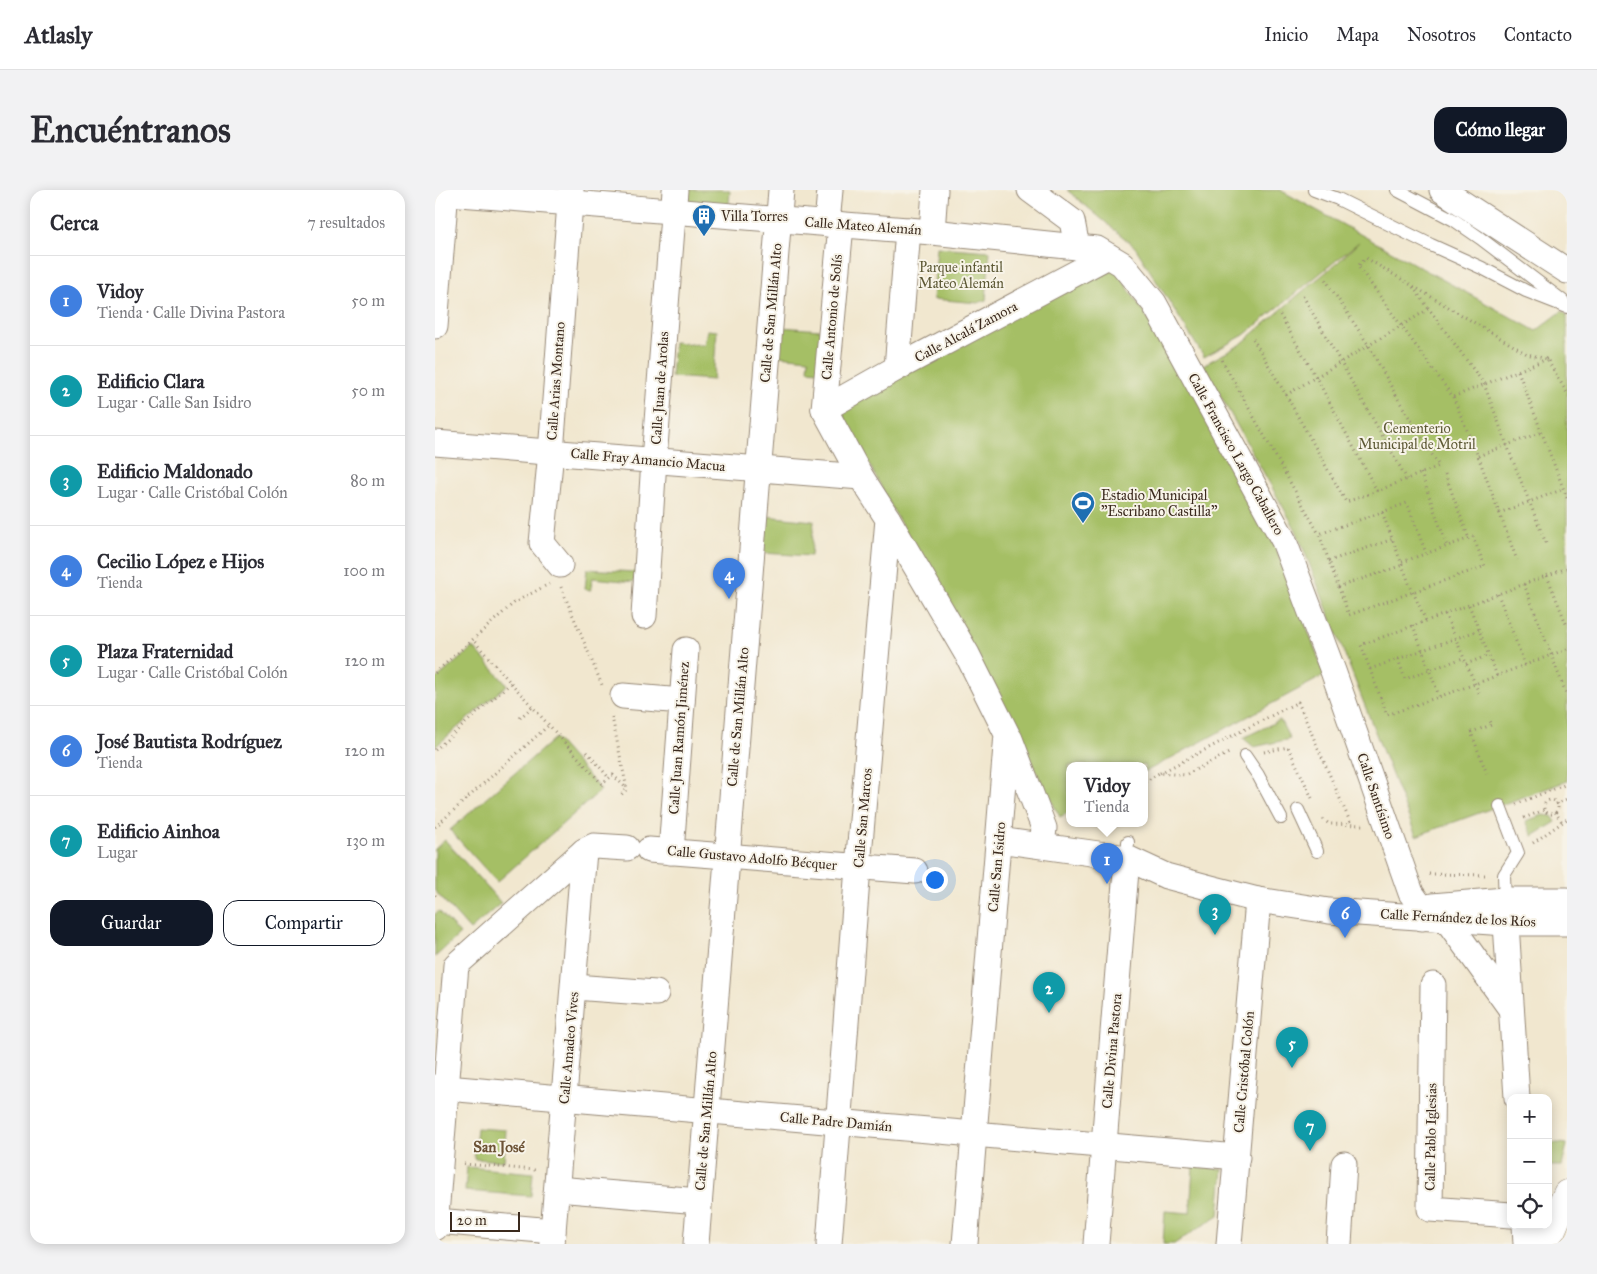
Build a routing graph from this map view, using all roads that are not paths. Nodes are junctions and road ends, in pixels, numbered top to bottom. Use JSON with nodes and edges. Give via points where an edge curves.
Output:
{"nodes":[{"id":1,"x":781,"y":190,"type":"edge"},
{"id":2,"x":830,"y":190,"type":"edge"},
{"id":3,"x":935,"y":190,"type":"edge"},
{"id":4,"x":1030,"y":190,"type":"edge"},
{"id":5,"x":1314,"y":190,"type":"edge"},
{"id":6,"x":1397,"y":190,"type":"edge"},
{"id":7,"x":1443,"y":190,"type":"edge"},
{"id":8,"x":442,"y":191,"type":"edge"},
{"id":9,"x":571,"y":196,"type":"edge"},
{"id":10,"x":674,"y":201,"type":"edge"},
{"id":11,"x":778,"y":220,"type":"junction"},
{"id":12,"x":834,"y":224,"type":"junction"},
{"id":13,"x":920,"y":231,"type":"junction"},
{"id":14,"x":1077,"y":247,"type":"junction"},
{"id":15,"x":1108,"y":256,"type":"junction"},
{"id":16,"x":1567,"y":271,"type":"edge"},
{"id":17,"x":1567,"y":306,"type":"edge"},
{"id":18,"x":435,"y":326,"type":"edge"},
{"id":19,"x":897,"y":368,"type":"junction"},
{"id":20,"x":824,"y":410,"type":"junction"},
{"id":21,"x":435,"y":443,"type":"edge"},
{"id":22,"x":551,"y":452,"type":"junction"},
{"id":23,"x":654,"y":460,"type":"junction"},
{"id":24,"x":758,"y":468,"type":"junction"},
{"id":25,"x":861,"y":477,"type":"junction"},
{"id":26,"x":888,"y":519,"type":"junction"},
{"id":27,"x":556,"y":576,"type":"road end"},
{"id":28,"x":644,"y":616,"type":"dead end"},
{"id":29,"x":686,"y":650,"type":"dead end"},
{"id":30,"x":1333,"y":671,"type":"joint"},
{"id":31,"x":612,"y":699,"type":"road end"},
{"id":32,"x":682,"y":701,"type":"junction"},
{"id":33,"x":1007,"y":734,"type":"junction"},
{"id":34,"x":1245,"y":756,"type":"road end"},
{"id":35,"x":1501,"y":808,"type":"road end"},
{"id":36,"x":1298,"y":810,"type":"dead end"},
{"id":37,"x":1281,"y":818,"type":"dead end"},
{"id":38,"x":999,"y":840,"type":"junction"},
{"id":39,"x":1042,"y":845,"type":"junction"},
{"id":40,"x":649,"y":850,"type":"junction"},
{"id":41,"x":1128,"y":850,"type":"junction"},
{"id":42,"x":584,"y":851,"type":"junction"},
{"id":43,"x":1317,"y":851,"type":"dead end"},
{"id":44,"x":727,"y":856,"type":"junction"},
{"id":45,"x":858,"y":867,"type":"junction"},
{"id":46,"x":915,"y":871,"type":"dead end"},
{"id":47,"x":1259,"y":900,"type":"junction"},
{"id":48,"x":1567,"y":900,"type":"edge"},
{"id":49,"x":1506,"y":911,"type":"junction"},
{"id":50,"x":1422,"y":912,"type":"junction"},
{"id":51,"x":1447,"y":920,"type":"junction"},
{"id":52,"x":1567,"y":922,"type":"edge"},
{"id":53,"x":1433,"y":985,"type":"dead end"},
{"id":54,"x":574,"y":987,"type":"junction"},
{"id":55,"x":656,"y":993,"type":"dead end"},
{"id":56,"x":1511,"y":1009,"type":"junction"},
{"id":57,"x":441,"y":1088,"type":"edge"},
{"id":58,"x":1517,"y":1094,"type":"edge"},
{"id":59,"x":565,"y":1098,"type":"junction"},
{"id":60,"x":707,"y":1110,"type":"junction"},
{"id":61,"x":839,"y":1122,"type":"junction"},
{"id":62,"x":974,"y":1134,"type":"junction"},
{"id":63,"x":1104,"y":1146,"type":"junction"},
{"id":64,"x":1237,"y":1157,"type":"junction"},
{"id":65,"x":1344,"y":1164,"type":"dead end"},
{"id":66,"x":557,"y":1189,"type":"junction"},
{"id":67,"x":699,"y":1201,"type":"junction"},
{"id":68,"x":1507,"y":1215,"type":"edge"},
{"id":69,"x":436,"y":1222,"type":"edge"},
{"id":70,"x":435,"y":1228,"type":"edge"},
{"id":71,"x":1525,"y":1229,"type":"edge"},
{"id":72,"x":553,"y":1238,"type":"edge"},
{"id":73,"x":696,"y":1244,"type":"edge"},
{"id":74,"x":829,"y":1244,"type":"edge"},
{"id":75,"x":965,"y":1244,"type":"edge"},
{"id":76,"x":1095,"y":1244,"type":"edge"},
{"id":77,"x":1229,"y":1244,"type":"edge"},
{"id":78,"x":1339,"y":1244,"type":"edge"},
{"id":79,"x":1526,"y":1244,"type":"edge"}],
"edges":[{"from":1,"to":11,"type":"street","name":"Calle de San Millán Alto"},
{"from":2,"to":12,"type":"street","name":"Calle Antonio de Solís"},
{"from":3,"to":13,"type":"street"},
{"from":4,"to":14,"type":"street","via":[[1072,221]]},
{"from":5,"to":17,"type":"lane","via":[[1526,291]]},
{"from":6,"to":17,"type":"lane","via":[[1454,220]]},
{"from":7,"to":16,"type":"street"},
{"from":8,"to":9,"type":"street","name":"Calle Mateo Alemán"},
{"from":8,"to":18,"type":"street"},
{"from":9,"to":10,"type":"street","name":"Calle Mateo Alemán"},
{"from":9,"to":22,"type":"street","name":"Calle Arias Montano"},
{"from":10,"to":11,"type":"street","name":"Calle Mateo Alemán"},
{"from":10,"to":23,"type":"street","name":"Calle Juan de Arolas"},
{"from":11,"to":12,"type":"street","name":"Calle Mateo Alemán"},
{"from":11,"to":24,"type":"street","name":"Calle de San Millán Alto"},
{"from":12,"to":13,"type":"street","name":"Calle Mateo Alemán"},
{"from":12,"to":20,"type":"street","name":"Calle Antonio de Solís"},
{"from":13,"to":14,"type":"street","name":"Calle Mateo Alemán"},
{"from":13,"to":19,"type":"street"},
{"from":14,"to":15,"type":"street","name":"Calle Mateo Alemán","via":[[1097,249]]},
{"from":15,"to":19,"type":"street","name":"Calle Alcalá Zamora"},
{"from":15,"to":30,"type":"street","name":"Calle Francisco Largo Caballero","via":[[1122,264],[1154,303],[1284,541]]},
{"from":19,"to":20,"type":"street","name":"Calle Alcalá Zamora"},
{"from":20,"to":25,"type":"street"},
{"from":21,"to":22,"type":"street","name":"Calle Fray Amancio Macua"},
{"from":22,"to":23,"type":"street","name":"Calle Fray Amancio Macua"},
{"from":22,"to":27,"type":"street","name":"Calle Arias Montano","via":[[542,543]]},
{"from":23,"to":24,"type":"street","name":"Calle Fray Amancio Macua"},
{"from":23,"to":28,"type":"street","name":"Calle Juan de Arolas"},
{"from":24,"to":25,"type":"street","name":"Calle Fray Amancio Macua"},
{"from":24,"to":44,"type":"street","name":"Calle de San Millán Alto"},
{"from":25,"to":26,"type":"street"},
{"from":26,"to":33,"type":"street","via":[[967,654]]},
{"from":26,"to":45,"type":"street","name":"Calle San Marcos"},
{"from":29,"to":32,"type":"street","name":"Calle Juan Ramón Jiménez"},
{"from":30,"to":50,"type":"street","name":"Calle Santísimo","via":[[1411,893]]},
{"from":31,"to":32,"type":"street"},
{"from":32,"to":40,"type":"street","name":"Calle Juan Ramón Jiménez"},
{"from":33,"to":38,"type":"street","name":"Calle San Isidro"},
{"from":33,"to":39,"type":"street","via":[[1044,828]]},
{"from":34,"to":37,"type":"lane"},
{"from":35,"to":49,"type":"lane","via":[[1518,853],[1504,875]]},
{"from":36,"to":43,"type":"lane"},
{"from":38,"to":39,"type":"street","name":"Calle Fernández de los Ríos"},
{"from":38,"to":62,"type":"street","name":"Calle San Isidro"},
{"from":39,"to":41,"type":"street","name":"Calle Fernández de los Ríos"},
{"from":40,"to":42,"type":"street","name":"Calle Gustavo Adolfo Bécquer","via":[[594,846]]},
{"from":40,"to":44,"type":"street","name":"Calle Gustavo Adolfo Bécquer"},
{"from":41,"to":47,"type":"street","name":"Calle Fernández de los Ríos","via":[[1166,876]]},
{"from":41,"to":63,"type":"street","name":"Calle Divina Pastora"},
{"from":42,"to":54,"type":"street","name":"Calle Amadeo Vives"},
{"from":42,"to":57,"type":"street","via":[[456,965]]},
{"from":44,"to":45,"type":"street","name":"Calle Gustavo Adolfo Bécquer"},
{"from":44,"to":60,"type":"street","name":"Calle de San Millán Alto"},
{"from":45,"to":46,"type":"street","name":"Calle Gustavo Adolfo Bécquer"},
{"from":45,"to":61,"type":"street","name":"Calle San Marcos"},
{"from":47,"to":50,"type":"street","name":"Calle Fernández de los Ríos","via":[[1329,911]]},
{"from":47,"to":64,"type":"street","name":"Calle Cristóbal Colón"},
{"from":48,"to":49,"type":"street","name":"Calle Fernández de los Ríos"},
{"from":49,"to":50,"type":"street","name":"Calle Fernández de los Ríos"},
{"from":49,"to":51,"type":"street","name":"Calle Fernández de los Ríos"},
{"from":49,"to":52,"type":"street","name":"Calle Fernández de los Ríos"},
{"from":49,"to":56,"type":"street"},
{"from":50,"to":51,"type":"street","name":"Calle Fernández de los Ríos"},
{"from":51,"to":56,"type":"street"},
{"from":53,"to":68,"type":"street","name":"Calle Pablo Iglesias","via":[[1431,1209]]},
{"from":54,"to":55,"type":"street"},
{"from":54,"to":59,"type":"street","name":"Calle Amadeo Vives"},
{"from":56,"to":58,"type":"street"},
{"from":57,"to":59,"type":"street","name":"Calle Padre Damián"},
{"from":57,"to":69,"type":"street","via":[[441,1162]]},
{"from":59,"to":60,"type":"street","name":"Calle Padre Damián"},
{"from":59,"to":66,"type":"street","name":"Calle Amadeo Vives"},
{"from":60,"to":61,"type":"street","name":"Calle Padre Damián"},
{"from":60,"to":67,"type":"street","name":"Calle de San Millán Alto"},
{"from":61,"to":62,"type":"street","name":"Calle Padre Damián"},
{"from":61,"to":74,"type":"street","name":"Calle San Marcos"},
{"from":62,"to":63,"type":"street","name":"Calle Padre Damián"},
{"from":62,"to":75,"type":"street","name":"Calle San Isidro"},
{"from":63,"to":64,"type":"street","name":"Calle Padre Damián"},
{"from":63,"to":76,"type":"street","name":"Calle Divina Pastora"},
{"from":64,"to":77,"type":"street","name":"Calle Cristóbal Colón"},
{"from":65,"to":78,"type":"street"},
{"from":66,"to":67,"type":"street"},
{"from":66,"to":72,"type":"street","name":"Calle Amadeo Vives"},
{"from":67,"to":73,"type":"street","name":"Calle de San Millán Alto"},
{"from":69,"to":70,"type":"street"},
{"from":69,"to":72,"type":"street"},
{"from":71,"to":79,"type":"street"}]}
